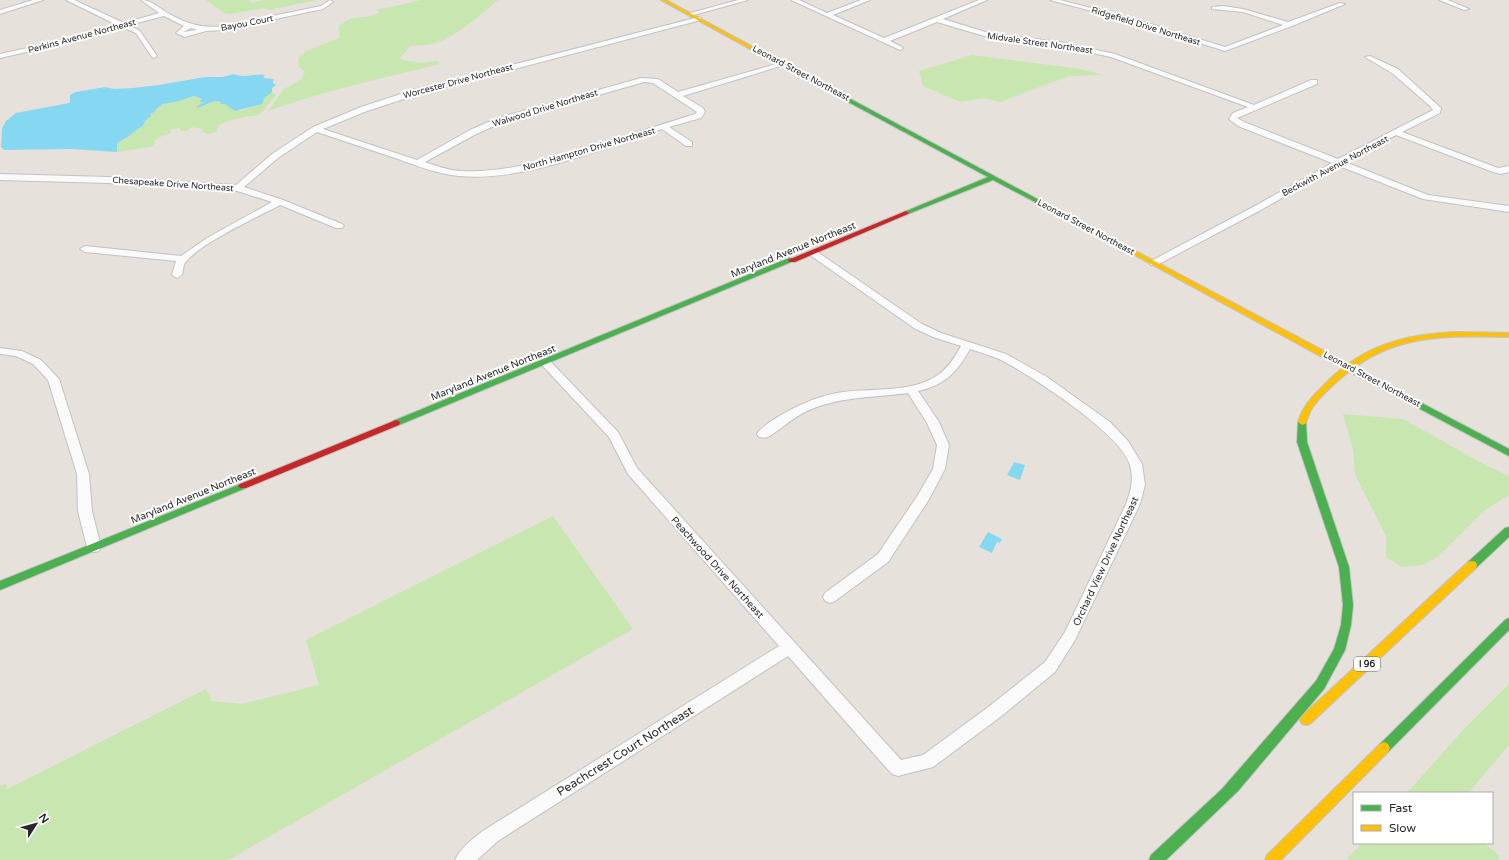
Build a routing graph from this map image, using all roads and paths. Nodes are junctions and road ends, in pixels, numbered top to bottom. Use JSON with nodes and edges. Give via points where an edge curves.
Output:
{"nodes":[{"id":1,"x":40,"y":0,"type":"edge"},
{"id":2,"x":69,"y":0,"type":"edge"},
{"id":3,"x":144,"y":0,"type":"edge"},
{"id":4,"x":663,"y":0,"type":"edge"},
{"id":5,"x":745,"y":0,"type":"edge"},
{"id":6,"x":794,"y":0,"type":"edge"},
{"id":7,"x":867,"y":0,"type":"edge"},
{"id":8,"x":984,"y":0,"type":"edge"},
{"id":9,"x":1053,"y":0,"type":"edge"},
{"id":10,"x":1332,"y":0,"type":"edge"},
{"id":11,"x":1442,"y":0,"type":"edge"},
{"id":12,"x":330,"y":2,"type":"dead end"},
{"id":13,"x":1214,"y":8,"type":"dead end"},
{"id":14,"x":1466,"y":9,"type":"dead end"},
{"id":15,"x":0,"y":12,"type":"edge"},
{"id":16,"x":163,"y":14,"type":"junction"},
{"id":17,"x":690,"y":14,"type":"junction"},
{"id":18,"x":827,"y":15,"type":"junction"},
{"id":19,"x":700,"y":19,"type":"junction"},
{"id":20,"x":938,"y":20,"type":"junction"},
{"id":21,"x":123,"y":25,"type":"junction"},
{"id":22,"x":1290,"y":25,"type":"junction"},
{"id":23,"x":191,"y":26,"type":"junction"},
{"id":24,"x":208,"y":29,"type":"junction"},
{"id":25,"x":883,"y":41,"type":"junction"},
{"id":26,"x":900,"y":48,"type":"dead end"},
{"id":27,"x":0,"y":56,"type":"edge"},
{"id":28,"x":154,"y":56,"type":"dead end"},
{"id":29,"x":1368,"y":57,"type":"dead end"},
{"id":30,"x":782,"y":64,"type":"junction"},
{"id":31,"x":1314,"y":82,"type":"dead end"},
{"id":32,"x":677,"y":95,"type":"junction"},
{"id":33,"x":1254,"y":107,"type":"junction"},
{"id":34,"x":664,"y":126,"type":"junction"},
{"id":35,"x":316,"y":129,"type":"junction"},
{"id":36,"x":1397,"y":133,"type":"junction"},
{"id":37,"x":689,"y":144,"type":"dead end"},
{"id":38,"x":418,"y":163,"type":"junction"},
{"id":39,"x":1339,"y":163,"type":"junction"},
{"id":40,"x":1505,"y":170,"type":"edge"},
{"id":41,"x":0,"y":177,"type":"edge"},
{"id":42,"x":994,"y":177,"type":"junction"},
{"id":43,"x":238,"y":188,"type":"junction"},
{"id":44,"x":280,"y":202,"type":"junction"},
{"id":45,"x":1509,"y":209,"type":"edge"},
{"id":46,"x":339,"y":226,"type":"dead end"},
{"id":47,"x":85,"y":250,"type":"dead end"},
{"id":48,"x":813,"y":253,"type":"junction"},
{"id":49,"x":184,"y":259,"type":"junction"},
{"id":50,"x":1154,"y":263,"type":"junction"},
{"id":51,"x":178,"y":275,"type":"dead end"},
{"id":52,"x":1509,"y":335,"type":"edge"},
{"id":53,"x":967,"y":345,"type":"junction"},
{"id":54,"x":0,"y":351,"type":"edge"},
{"id":55,"x":545,"y":362,"type":"junction"},
{"id":56,"x":1348,"y":367,"type":"junction"},
{"id":57,"x":910,"y":389,"type":"junction"},
{"id":58,"x":763,"y":434,"type":"dead end"},
{"id":59,"x":1509,"y":453,"type":"edge"},
{"id":60,"x":1509,"y":530,"type":"edge"},
{"id":61,"x":94,"y":547,"type":"junction"},
{"id":62,"x":0,"y":586,"type":"edge"},
{"id":63,"x":830,"y":597,"type":"dead end"},
{"id":64,"x":1509,"y":624,"type":"edge"},
{"id":65,"x":789,"y":648,"type":"junction"},
{"id":66,"x":1300,"y":726,"type":"dead end"},
{"id":67,"x":1288,"y":737,"type":"dead end"},
{"id":68,"x":898,"y":768,"type":"joint"},
{"id":69,"x":1224,"y":797,"type":"junction"},
{"id":70,"x":464,"y":860,"type":"edge"},
{"id":71,"x":1156,"y":860,"type":"edge"},
{"id":72,"x":1272,"y":860,"type":"edge"}],
"edges":[{"from":1,"to":15,"type":"street"},
{"from":2,"to":21,"type":"street"},
{"from":3,"to":16,"type":"street","name":"Bayou Court"},
{"from":4,"to":17,"type":"main road","name":"Leonard Street Northeast"},
{"from":5,"to":17,"type":"street"},
{"from":6,"to":18,"type":"street"},
{"from":7,"to":18,"type":"street"},
{"from":8,"to":20,"type":"street"},
{"from":9,"to":22,"type":"street","name":"Ridgefield Drive Northeast","via":[[1132,20],[1216,48],[1228,48]]},
{"from":10,"to":22,"type":"street","via":[[1342,4]]},
{"from":11,"to":14,"type":"street"},
{"from":12,"to":24,"type":"street","name":"Bayou Court","via":[[323,7]]},
{"from":13,"to":22,"type":"street","via":[[1248,12]]},
{"from":16,"to":21,"type":"street","name":"Perkins Avenue Northeast"},
{"from":16,"to":23,"type":"street","name":"Bayou Court"},
{"from":17,"to":19,"type":"main road","name":"Leonard Street Northeast"},
{"from":18,"to":25,"type":"street"},
{"from":19,"to":30,"type":"main road","name":"Leonard Street Northeast"},
{"from":19,"to":35,"type":"street","name":"Worcester Drive Northeast","via":[[406,95]]},
{"from":20,"to":25,"type":"street"},
{"from":20,"to":33,"type":"street","name":"Midvale Street Northeast","via":[[991,36],[1074,47],[1119,57]]},
{"from":21,"to":27,"type":"street","name":"Perkins Avenue Northeast"},
{"from":21,"to":28,"type":"street","via":[[138,32]]},
{"from":23,"to":24,"type":"street","name":"Bayou Court"},
{"from":23,"to":24,"type":"street","via":[[180,30],[179,33],[185,35]]},
{"from":25,"to":26,"type":"street"},
{"from":29,"to":36,"type":"street","name":"Beckwith Avenue Northeast","via":[[1394,71],[1437,108],[1433,114]]},
{"from":30,"to":32,"type":"street"},
{"from":30,"to":42,"type":"main road","name":"Leonard Street Northeast"},
{"from":31,"to":33,"type":"street"},
{"from":32,"to":34,"type":"street","name":"North Hampton Drive Northeast","via":[[700,110],[700,114]]},
{"from":32,"to":38,"type":"street","name":"Walwood Drive Northeast","via":[[655,81],[644,80],[498,121]]},
{"from":33,"to":39,"type":"street","via":[[1233,119]]},
{"from":34,"to":37,"type":"street"},
{"from":34,"to":38,"type":"street","name":"North Hampton Drive Northeast","via":[[519,169],[460,173]]},
{"from":35,"to":38,"type":"street","name":"North Hampton Drive Northeast"},
{"from":35,"to":43,"type":"street","name":"Worcester Drive Northeast","via":[[275,156]]},
{"from":36,"to":39,"type":"street","name":"Beckwith Avenue Northeast"},
{"from":36,"to":40,"type":"street"},
{"from":39,"to":45,"type":"street","via":[[1426,197]]},
{"from":39,"to":50,"type":"street","name":"Beckwith Avenue Northeast"},
{"from":41,"to":43,"type":"street","name":"Chesapeake Drive Northeast"},
{"from":42,"to":48,"type":"main road","name":"Maryland Avenue Northeast"},
{"from":42,"to":50,"type":"main road","name":"Leonard Street Northeast"},
{"from":43,"to":44,"type":"street","name":"Chesapeake Drive Northeast"},
{"from":44,"to":46,"type":"street","name":"Chesapeake Drive Northeast"},
{"from":44,"to":49,"type":"street","via":[[213,238]]},
{"from":47,"to":49,"type":"street"},
{"from":48,"to":53,"type":"street","name":"Orchard View Drive Northeast","via":[[918,326]]},
{"from":48,"to":55,"type":"main road","name":"Maryland Avenue Northeast"},
{"from":49,"to":51,"type":"street"},
{"from":50,"to":56,"type":"main road","name":"Leonard Street Northeast"},
{"from":52,"to":56,"type":"main road","via":[[1417,336],[1391,343]]},
{"from":53,"to":57,"type":"street","via":[[943,377],[930,384]]},
{"from":53,"to":68,"type":"street","name":"Orchard View Drive Northeast","via":[[1002,356],[1018,365],[1106,425],[1124,444],[1136,464],[1139,485],[1133,504],[1070,636],[1050,667],[927,762]]},
{"from":54,"to":61,"type":"street","via":[[18,353],[37,362],[53,379],[83,474],[85,511]]},
{"from":55,"to":61,"type":"main road","name":"Maryland Avenue Northeast"},
{"from":55,"to":65,"type":"street","name":"Peachwood Drive Northeast","via":[[614,436],[632,471]]},
{"from":56,"to":59,"type":"main road","name":"Leonard Street Northeast"},
{"from":56,"to":69,"type":"main road","via":[[1308,408],[1300,422],[1305,455],[1347,581],[1348,616],[1340,650],[1320,685]]},
{"from":57,"to":58,"type":"street","via":[[841,396],[819,402],[796,412]]},
{"from":57,"to":63,"type":"street","via":[[933,422],[943,445],[939,469],[924,498],[883,558]]},
{"from":60,"to":66,"type":"main road","number":"I 96"},
{"from":61,"to":62,"type":"main road","name":"Maryland Avenue Northeast"},
{"from":64,"to":72,"type":"main road"},
{"from":65,"to":68,"type":"street","name":"Peachwood Drive Northeast"},
{"from":65,"to":70,"type":"street","name":"Peachcrest Court Northeast","via":[[492,835]]},
{"from":67,"to":69,"type":"main road"},
{"from":69,"to":71,"type":"main road"}]}
